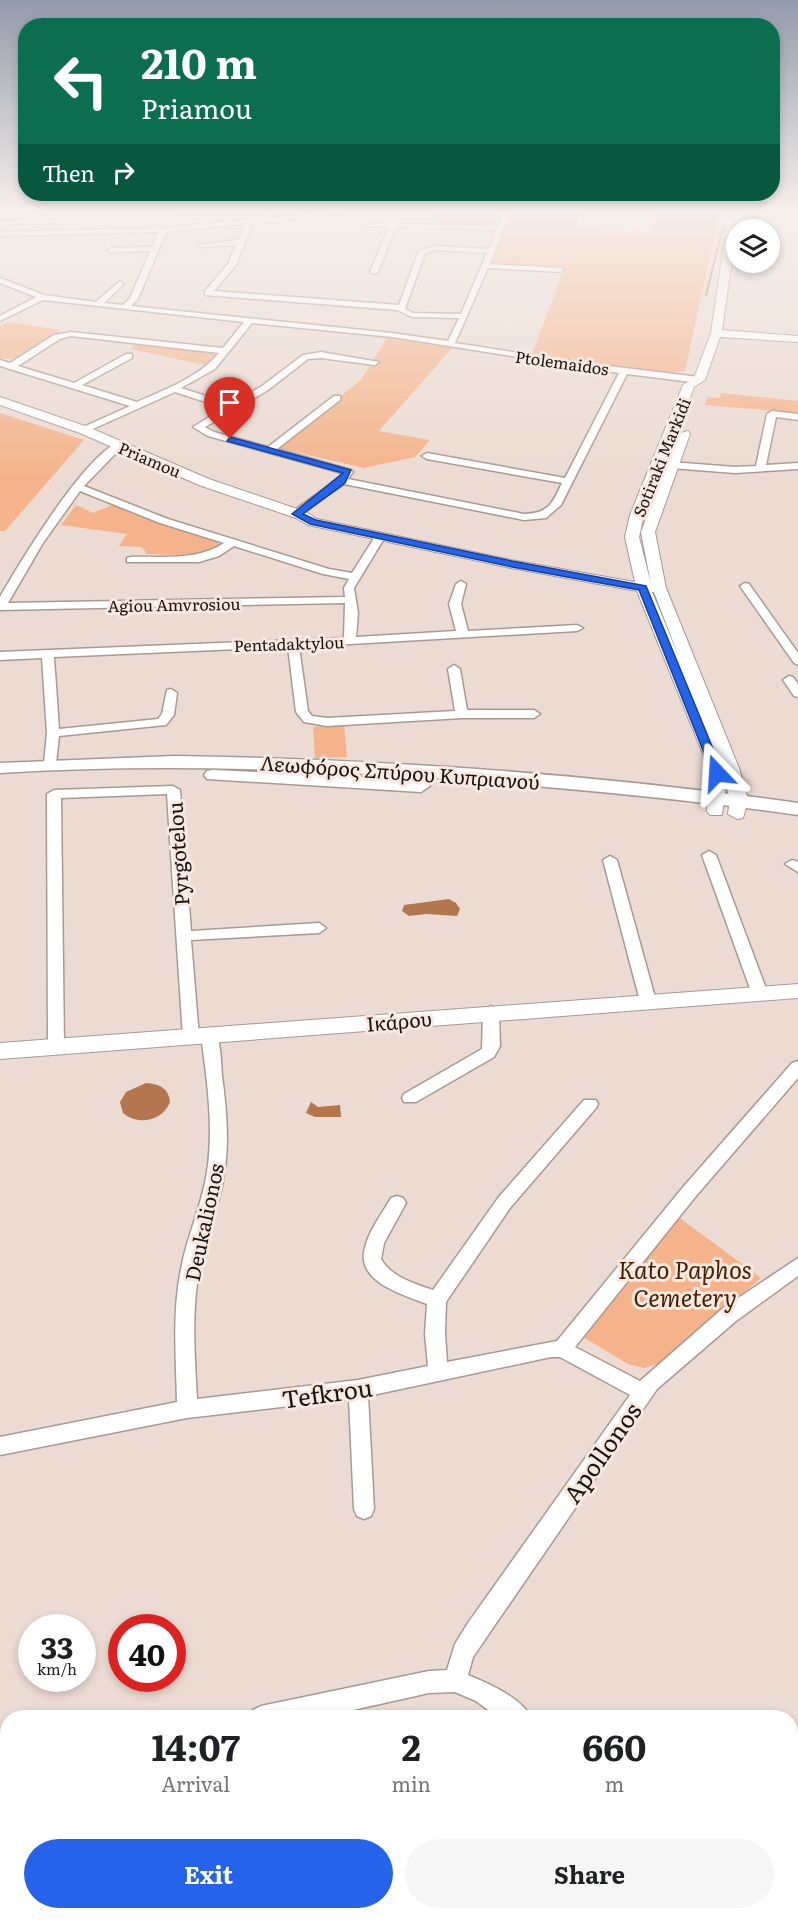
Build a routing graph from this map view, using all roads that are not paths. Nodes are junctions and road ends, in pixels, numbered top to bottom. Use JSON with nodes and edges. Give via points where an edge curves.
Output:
{"nodes":[{"id":1,"x":38,"y":299,"type":"edge"},
{"id":2,"x":55,"y":299,"type":"edge"},
{"id":3,"x":104,"y":299,"type":"edge"},
{"id":4,"x":134,"y":299,"type":"edge"},
{"id":5,"x":280,"y":299,"type":"edge"},
{"id":6,"x":406,"y":299,"type":"edge"},
{"id":7,"x":471,"y":299,"type":"edge"},
{"id":8,"x":719,"y":299,"type":"edge"},
{"id":9,"x":98,"y":304,"type":"junction"},
{"id":10,"x":125,"y":308,"type":"junction"},
{"id":11,"x":402,"y":308,"type":"junction"},
{"id":12,"x":4,"y":313,"type":"edge"},
{"id":13,"x":463,"y":316,"type":"junction"},
{"id":14,"x":0,"y":319,"type":"edge"},
{"id":15,"x":250,"y":320,"type":"junction"},
{"id":16,"x":716,"y":333,"type":"junction"},
{"id":17,"x":798,"y":339,"type":"edge"},
{"id":18,"x":451,"y":343,"type":"junction"},
{"id":19,"x":227,"y":351,"type":"junction"},
{"id":20,"x":129,"y":356,"type":"dead end"},
{"id":21,"x":375,"y":362,"type":"dead end"},
{"id":22,"x":0,"y":363,"type":"edge"},
{"id":23,"x":12,"y":366,"type":"junction"},
{"id":24,"x":624,"y":371,"type":"junction"},
{"id":25,"x":699,"y":380,"type":"junction"},
{"id":26,"x":76,"y":385,"type":"junction"},
{"id":27,"x":174,"y":389,"type":"junction"},
{"id":28,"x":337,"y":398,"type":"dead end"},
{"id":29,"x":0,"y":401,"type":"edge"},
{"id":30,"x":137,"y":405,"type":"junction"},
{"id":31,"x":230,"y":407,"type":"junction"},
{"id":32,"x":798,"y":417,"type":"edge"},
{"id":33,"x":84,"y":430,"type":"junction"},
{"id":34,"x":118,"y":445,"type":"junction"},
{"id":35,"x":270,"y":450,"type":"junction"},
{"id":36,"x":427,"y":456,"type":"dead end"},
{"id":37,"x":658,"y":464,"type":"junction"},
{"id":38,"x":672,"y":465,"type":"junction"},
{"id":39,"x":798,"y":466,"type":"edge"},
{"id":40,"x":760,"y":469,"type":"junction"},
{"id":41,"x":342,"y":481,"type":"junction"},
{"id":42,"x":567,"y":481,"type":"junction"},
{"id":43,"x":80,"y":488,"type":"junction"},
{"id":44,"x":298,"y":515,"type":"junction"},
{"id":45,"x":380,"y":537,"type":"junction"},
{"id":46,"x":233,"y":542,"type":"junction"},
{"id":47,"x":131,"y":560,"type":"dead end"},
{"id":48,"x":636,"y":564,"type":"junction"},
{"id":49,"x":600,"y":573,"type":"junction"},
{"id":50,"x":354,"y":577,"type":"junction"},
{"id":51,"x":461,"y":584,"type":"dead end"},
{"id":52,"x":650,"y":584,"type":"junction"},
{"id":53,"x":746,"y":586,"type":"dead end"},
{"id":54,"x":348,"y":600,"type":"junction"},
{"id":55,"x":0,"y":607,"type":"edge"},
{"id":56,"x":577,"y":628,"type":"dead end"},
{"id":57,"x":463,"y":635,"type":"junction"},
{"id":58,"x":350,"y":641,"type":"junction"},
{"id":59,"x":293,"y":643,"type":"junction"},
{"id":60,"x":48,"y":654,"type":"junction"},
{"id":61,"x":0,"y":656,"type":"edge"},
{"id":62,"x":798,"y":661,"type":"edge"},
{"id":63,"x":454,"y":669,"type":"dead end"},
{"id":64,"x":793,"y":680,"type":"edge"},
{"id":65,"x":171,"y":693,"type":"dead end"},
{"id":66,"x":798,"y":693,"type":"edge"},
{"id":67,"x":462,"y":714,"type":"junction"},
{"id":68,"x":534,"y":714,"type":"dead end"},
{"id":69,"x":53,"y":733,"type":"junction"},
{"id":70,"x":50,"y":763,"type":"junction"},
{"id":71,"x":0,"y":768,"type":"edge"},
{"id":72,"x":0,"y":781,"type":"edge"},
{"id":73,"x":717,"y":804,"type":"junction"},
{"id":74,"x":738,"y":807,"type":"junction"},
{"id":75,"x":798,"y":809,"type":"edge"},
{"id":76,"x":798,"y":823,"type":"edge"},
{"id":77,"x":709,"y":855,"type":"dead end"},
{"id":78,"x":610,"y":860,"type":"dead end"},
{"id":79,"x":319,"y":928,"type":"dead end"},
{"id":80,"x":183,"y":936,"type":"junction"},
{"id":81,"x":798,"y":991,"type":"edge"},
{"id":82,"x":760,"y":994,"type":"junction"},
{"id":83,"x":648,"y":1001,"type":"junction"},
{"id":84,"x":491,"y":1012,"type":"junction"},
{"id":85,"x":200,"y":1036,"type":"junction"},
{"id":86,"x":56,"y":1046,"type":"junction"},
{"id":87,"x":0,"y":1051,"type":"edge"},
{"id":88,"x":798,"y":1067,"type":"edge"},
{"id":89,"x":410,"y":1098,"type":"dead end"},
{"id":90,"x":590,"y":1104,"type":"dead end"},
{"id":91,"x":397,"y":1203,"type":"dead end"},
{"id":92,"x":798,"y":1266,"type":"edge"},
{"id":93,"x":437,"y":1300,"type":"junction"},
{"id":94,"x":562,"y":1349,"type":"junction"},
{"id":95,"x":439,"y":1374,"type":"junction"},
{"id":96,"x":358,"y":1389,"type":"junction"},
{"id":97,"x":643,"y":1392,"type":"junction"},
{"id":98,"x":187,"y":1409,"type":"junction"},
{"id":99,"x":0,"y":1446,"type":"edge"},
{"id":100,"x":364,"y":1509,"type":"dead end"},
{"id":101,"x":455,"y":1681,"type":"junction"},
{"id":102,"x":298,"y":1710,"type":"edge"},
{"id":103,"x":508,"y":1710,"type":"edge"}],
"edges":[{"from":1,"to":12,"type":"street"},
{"from":2,"to":9,"type":"street","name":"Ptolemaidos"},
{"from":3,"to":9,"type":"street"},
{"from":4,"to":10,"type":"street"},
{"from":5,"to":11,"type":"street"},
{"from":6,"to":11,"type":"street"},
{"from":7,"to":13,"type":"street"},
{"from":8,"to":16,"type":"street","name":"Sotiraki Markidi"},
{"from":9,"to":10,"type":"street","name":"Ptolemaidos"},
{"from":10,"to":15,"type":"street","name":"Ptolemaidos"},
{"from":11,"to":13,"type":"street","via":[[412,315]]},
{"from":12,"to":14,"type":"street"},
{"from":13,"to":18,"type":"street"},
{"from":15,"to":18,"type":"street","name":"Ptolemaidos"},
{"from":15,"to":19,"type":"street"},
{"from":16,"to":17,"type":"street"},
{"from":16,"to":25,"type":"street","name":"Sotiraki Markidi"},
{"from":18,"to":24,"type":"street","name":"Ptolemaidos"},
{"from":19,"to":23,"type":"street","via":[[71,334],[57,337]]},
{"from":19,"to":27,"type":"street","via":[[212,367]]},
{"from":20,"to":26,"type":"street"},
{"from":21,"to":31,"type":"street","via":[[321,355],[306,357],[265,388]]},
{"from":22,"to":23,"type":"street"},
{"from":23,"to":26,"type":"street"},
{"from":24,"to":25,"type":"street","name":"Ptolemaidos"},
{"from":24,"to":42,"type":"street"},
{"from":25,"to":37,"type":"street","name":"Sotiraki Markidi","via":[[689,385]]},
{"from":25,"to":38,"type":"street","name":"Sotiraki Markidi","via":[[704,385]]},
{"from":26,"to":30,"type":"street"},
{"from":27,"to":30,"type":"street"},
{"from":27,"to":31,"type":"street"},
{"from":28,"to":35,"type":"street"},
{"from":29,"to":33,"type":"street","name":"Priamou"},
{"from":30,"to":33,"type":"street"},
{"from":31,"to":35,"type":"street","via":[[199,428]]},
{"from":32,"to":40,"type":"street","via":[[772,414]]},
{"from":33,"to":34,"type":"street","name":"Priamou"},
{"from":34,"to":43,"type":"street"},
{"from":34,"to":44,"type":"street","name":"Priamou","via":[[204,482]]},
{"from":35,"to":41,"type":"street","via":[[346,470],[348,474]]},
{"from":36,"to":42,"type":"street"},
{"from":37,"to":38,"type":"street"},
{"from":37,"to":48,"type":"street","name":"Sotiraki Markidi","via":[[633,527]]},
{"from":38,"to":40,"type":"street"},
{"from":38,"to":52,"type":"street","name":"Sotiraki Markidi","via":[[648,532]]},
{"from":39,"to":40,"type":"street"},
{"from":41,"to":42,"type":"street","via":[[533,518],[552,510]]},
{"from":41,"to":44,"type":"street"},
{"from":43,"to":46,"type":"street","via":[[164,521]]},
{"from":43,"to":55,"type":"street","via":[[41,539]]},
{"from":44,"to":45,"type":"street","name":"Priamou","via":[[322,525]]},
{"from":44,"to":49,"type":"street","name":"Priamou"},
{"from":45,"to":50,"type":"street"},
{"from":45,"to":52,"type":"street","name":"Priamou"},
{"from":46,"to":47,"type":"street","via":[[199,559]]},
{"from":46,"to":50,"type":"street"},
{"from":48,"to":49,"type":"street","via":[[628,571]]},
{"from":48,"to":52,"type":"street","name":"Sotiraki Markidi"},
{"from":49,"to":52,"type":"street","name":"Priamou"},
{"from":50,"to":54,"type":"street"},
{"from":51,"to":57,"type":"street","via":[[455,604]]},
{"from":52,"to":73,"type":"street","name":"Sotiraki Markidi","via":[[715,764]]},
{"from":52,"to":74,"type":"street","name":"Sotiraki Markidi","via":[[731,768]]},
{"from":53,"to":62,"type":"street"},
{"from":54,"to":55,"type":"street","name":"Agiou Amvrosiou"},
{"from":54,"to":58,"type":"street","via":[[352,613]]},
{"from":56,"to":57,"type":"street","name":"Pentadaktylou"},
{"from":57,"to":58,"type":"street","name":"Pentadaktylou"},
{"from":58,"to":59,"type":"street","name":"Pentadaktylou"},
{"from":59,"to":60,"type":"street","name":"Pentadaktylou"},
{"from":59,"to":67,"type":"street","via":[[302,712],[308,719],[327,722]]},
{"from":60,"to":61,"type":"street","name":"Pentadaktylou"},
{"from":60,"to":69,"type":"street"},
{"from":63,"to":67,"type":"street"},
{"from":64,"to":66,"type":"street"},
{"from":65,"to":69,"type":"street","via":[[168,715],[162,722]]},
{"from":67,"to":68,"type":"street"},
{"from":69,"to":70,"type":"street"},
{"from":70,"to":71,"type":"main road","name":"Λεωφόρος Σπύρου Κυπριανού"},
{"from":70,"to":73,"type":"main road","name":"Λεωφόρος Σπύρου Κυπριανού","via":[[310,763]]},
{"from":72,"to":73,"type":"main road","name":"Λεωφόρος Σπύρου Κυπριανού","via":[[148,774],[236,775]]},
{"from":73,"to":74,"type":"main road","name":"Λεωφόρος Σπύρου Κυπριανού"},
{"from":74,"to":75,"type":"main road","name":"Λεωφόρος Σπύρου Κυπριανού"},
{"from":74,"to":76,"type":"main road","name":"Λεωφόρος Σπύρου Κυπριανού"},
{"from":77,"to":82,"type":"street"},
{"from":78,"to":83,"type":"street"},
{"from":79,"to":80,"type":"street"},
{"from":80,"to":85,"type":"street","name":"Pyrgotelou"},
{"from":80,"to":86,"type":"street","name":"Pyrgotelou","via":[[173,790],[54,794]]},
{"from":81,"to":82,"type":"street","name":"Ικάρου"},
{"from":82,"to":83,"type":"street","name":"Ικάρου"},
{"from":83,"to":84,"type":"street","name":"Ικάρου"},
{"from":84,"to":85,"type":"street","name":"Ικάρου"},
{"from":84,"to":89,"type":"street","via":[[492,1046],[488,1053]]},
{"from":85,"to":86,"type":"street","name":"Ικάρου"},
{"from":85,"to":98,"type":"street","name":"Deukalionos","via":[[215,1084],[218,1150],[213,1187],[190,1269],[184,1321]]},
{"from":86,"to":87,"type":"street","name":"Ικάρου"},
{"from":88,"to":94,"type":"street","via":[[697,1183]]},
{"from":90,"to":93,"type":"street","via":[[504,1203]]},
{"from":91,"to":93,"type":"street","via":[[372,1251],[374,1262],[385,1278]]},
{"from":92,"to":97,"type":"street","name":"Apollonos","via":[[729,1315]]},
{"from":93,"to":95,"type":"street"},
{"from":94,"to":95,"type":"street","name":"Tefkrou"},
{"from":94,"to":97,"type":"street"},
{"from":95,"to":96,"type":"street","name":"Tefkrou"},
{"from":96,"to":98,"type":"street","name":"Tefkrou"},
{"from":96,"to":100,"type":"street"},
{"from":97,"to":101,"type":"street","name":"Apollonos","via":[[476,1631],[463,1652]]},
{"from":98,"to":99,"type":"street","name":"Tefkrou"},
{"from":101,"to":102,"type":"street","via":[[429,1682]]},
{"from":101,"to":103,"type":"street","via":[[484,1693]]}]}
